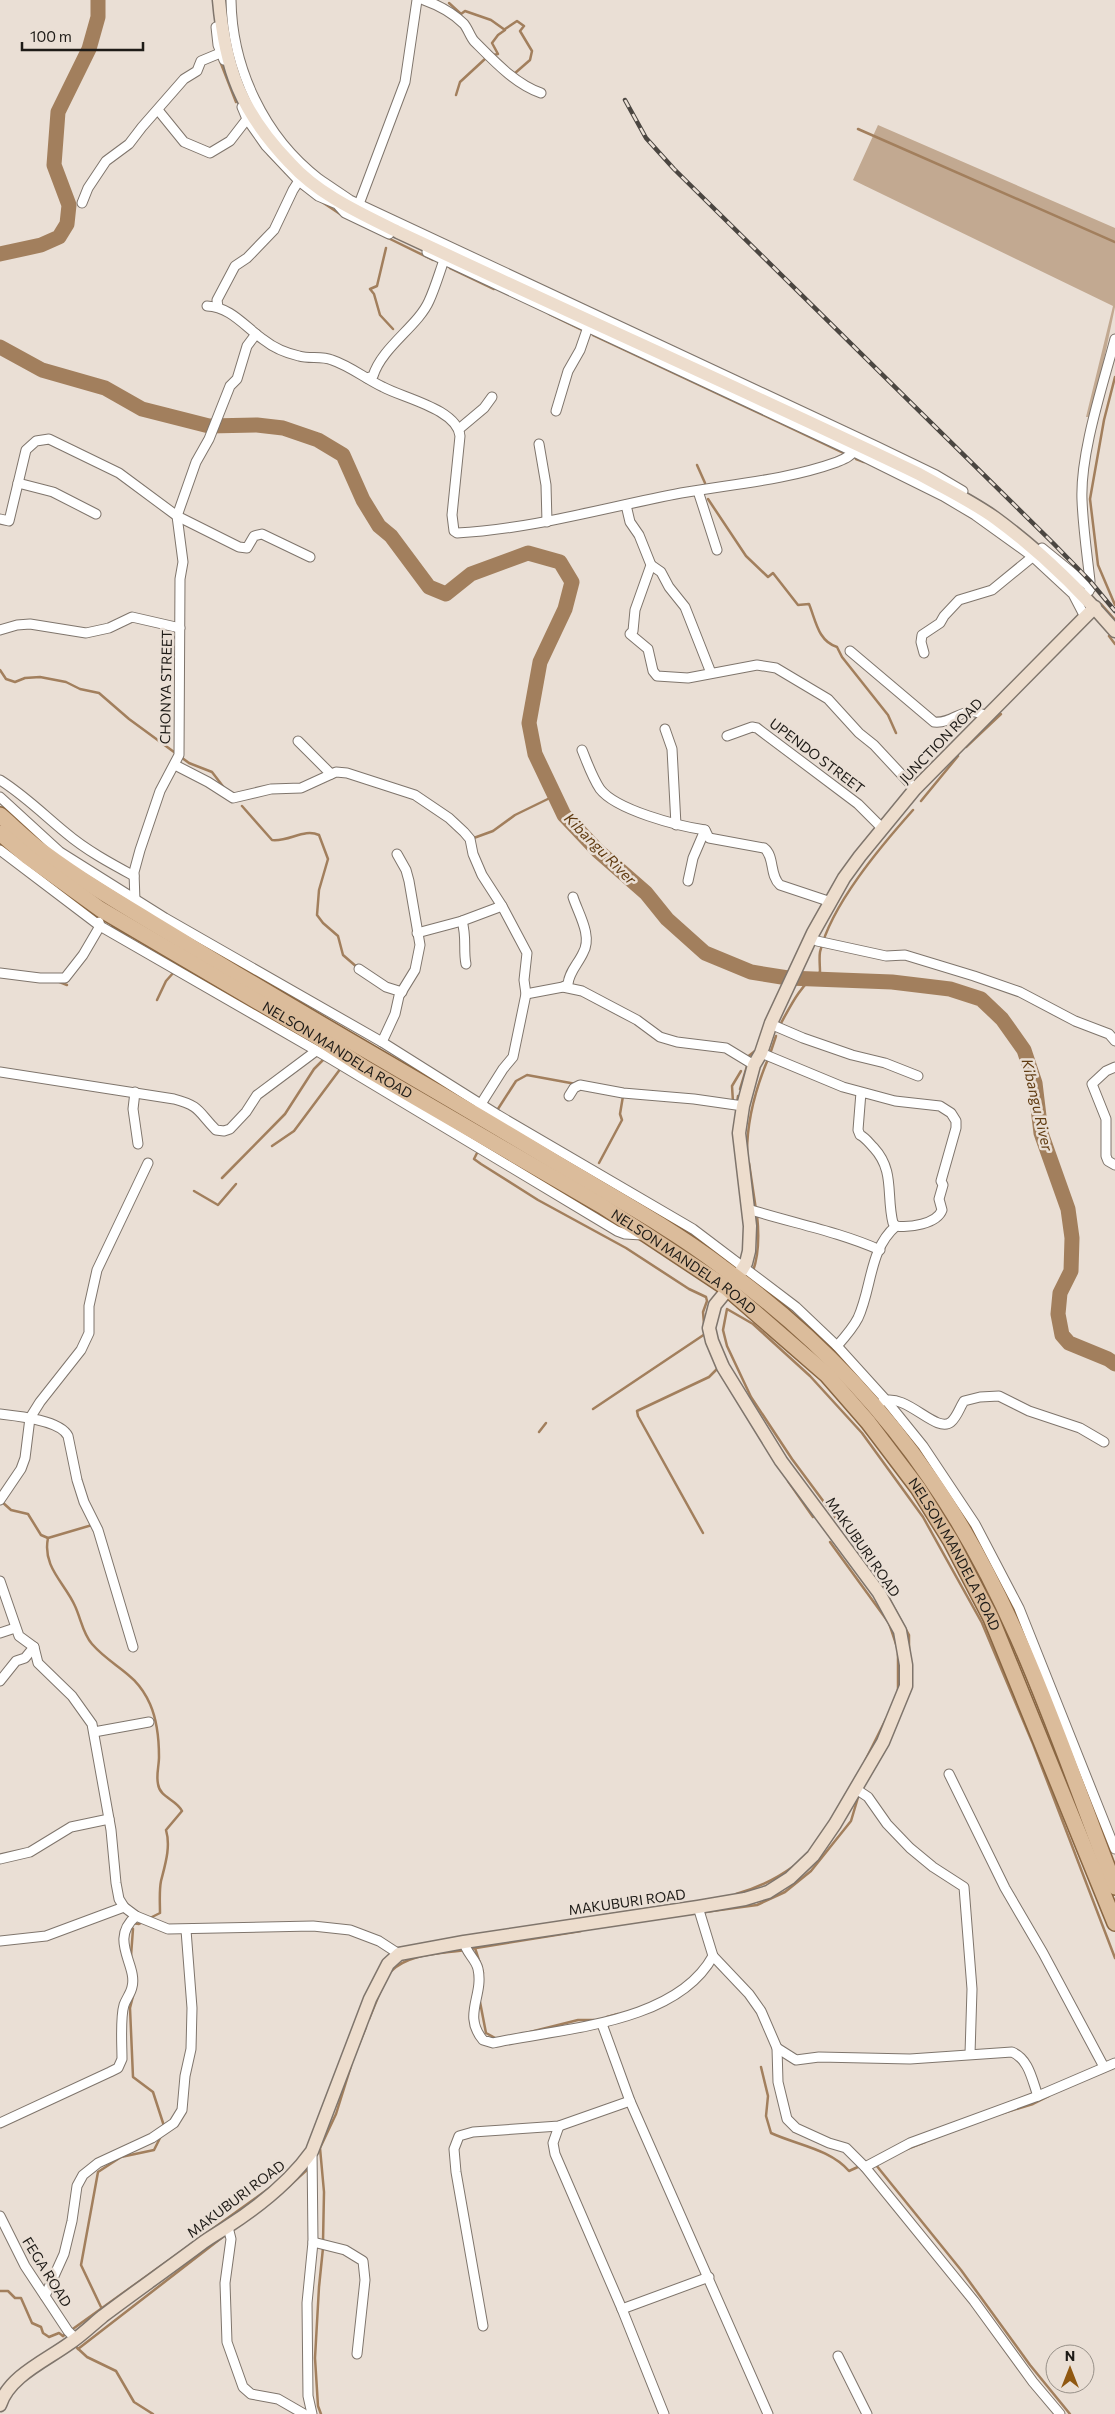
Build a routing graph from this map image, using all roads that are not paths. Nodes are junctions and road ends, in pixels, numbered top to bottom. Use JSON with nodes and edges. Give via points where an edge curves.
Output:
{"nodes":[{"id":1,"x":214,"y":0,"type":"edge"},
{"id":2,"x":219,"y":0,"type":"edge"},
{"id":3,"x":231,"y":0,"type":"edge"},
{"id":4,"x":417,"y":0,"type":"edge"},
{"id":5,"x":424,"y":0,"type":"edge"},
{"id":6,"x":223,"y":52,"type":"junction"},
{"id":7,"x":541,"y":93,"type":"dead end"},
{"id":8,"x":158,"y":110,"type":"junction"},
{"id":9,"x":247,"y":119,"type":"junction"},
{"id":10,"x":301,"y":179,"type":"junction"},
{"id":11,"x":82,"y":203,"type":"dead end"},
{"id":12,"x":359,"y":204,"type":"junction"},
{"id":13,"x":444,"y":260,"type":"junction"},
{"id":14,"x":207,"y":306,"type":"dead end"},
{"id":15,"x":218,"y":307,"type":"junction"},
{"id":16,"x":589,"y":325,"type":"junction"},
{"id":17,"x":256,"y":334,"type":"junction"},
{"id":18,"x":1115,"y":339,"type":"edge"},
{"id":19,"x":367,"y":378,"type":"junction"},
{"id":20,"x":492,"y":397,"type":"dead end"},
{"id":21,"x":556,"y":411,"type":"dead end"},
{"id":22,"x":459,"y":429,"type":"junction"},
{"id":23,"x":539,"y":444,"type":"dead end"},
{"id":24,"x":855,"y":448,"type":"junction"},
{"id":25,"x":18,"y":483,"type":"junction"},
{"id":26,"x":698,"y":491,"type":"junction"},
{"id":27,"x":626,"y":505,"type":"junction"},
{"id":28,"x":96,"y":514,"type":"dead end"},
{"id":29,"x":177,"y":516,"type":"junction"},
{"id":30,"x":0,"y":519,"type":"edge"},
{"id":31,"x":547,"y":522,"type":"junction"},
{"id":32,"x":716,"y":550,"type":"dead end"},
{"id":33,"x":1035,"y":554,"type":"junction"},
{"id":34,"x":310,"y":557,"type":"dead end"},
{"id":35,"x":651,"y":565,"type":"junction"},
{"id":36,"x":1090,"y":598,"type":"junction"},
{"id":37,"x":1084,"y":617,"type":"junction"},
{"id":38,"x":180,"y":628,"type":"junction"},
{"id":39,"x":0,"y":630,"type":"edge"},
{"id":40,"x":1115,"y":631,"type":"edge"},
{"id":41,"x":850,"y":651,"type":"dead end"},
{"id":42,"x":924,"y":653,"type":"dead end"},
{"id":43,"x":711,"y":673,"type":"junction"},
{"id":44,"x":986,"y":716,"type":"junction"},
{"id":45,"x":665,"y":729,"type":"dead end"},
{"id":46,"x":727,"y":736,"type":"dead end"},
{"id":47,"x":298,"y":741,"type":"dead end"},
{"id":48,"x":582,"y":750,"type":"dead end"},
{"id":49,"x":175,"y":765,"type":"junction"},
{"id":50,"x":331,"y":774,"type":"junction"},
{"id":51,"x":0,"y":780,"type":"edge"},
{"id":52,"x":915,"y":788,"type":"junction"},
{"id":53,"x":0,"y":797,"type":"edge"},
{"id":54,"x":0,"y":815,"type":"edge"},
{"id":55,"x":676,"y":825,"type":"junction"},
{"id":56,"x":882,"y":828,"type":"junction"},
{"id":57,"x":705,"y":830,"type":"junction"},
{"id":58,"x":0,"y":832,"type":"edge"},
{"id":59,"x":0,"y":850,"type":"edge"},
{"id":60,"x":398,"y":854,"type":"dead end"},
{"id":61,"x":134,"y":876,"type":"junction"},
{"id":62,"x":688,"y":881,"type":"dead end"},
{"id":63,"x":573,"y":897,"type":"dead end"},
{"id":64,"x":134,"y":905,"type":"junction"},
{"id":65,"x":502,"y":906,"type":"junction"},
{"id":66,"x":828,"y":906,"type":"junction"},
{"id":67,"x":100,"y":909,"type":"junction"},
{"id":68,"x":462,"y":921,"type":"junction"},
{"id":69,"x":100,"y":926,"type":"junction"},
{"id":70,"x":417,"y":933,"type":"junction"},
{"id":71,"x":817,"y":941,"type":"junction"},
{"id":72,"x":808,"y":954,"type":"junction"},
{"id":73,"x":466,"y":964,"type":"dead end"},
{"id":74,"x":359,"y":969,"type":"dead end"},
{"id":75,"x":0,"y":973,"type":"edge"},
{"id":76,"x":563,"y":987,"type":"junction"},
{"id":77,"x":791,"y":990,"type":"junction"},
{"id":78,"x":402,"y":992,"type":"junction"},
{"id":79,"x":526,"y":994,"type":"junction"},
{"id":80,"x":775,"y":1026,"type":"junction"},
{"id":81,"x":766,"y":1036,"type":"junction"},
{"id":82,"x":1115,"y":1041,"type":"edge"},
{"id":83,"x":382,"y":1042,"type":"junction"},
{"id":84,"x":316,"y":1051,"type":"junction"},
{"id":85,"x":761,"y":1053,"type":"junction"},
{"id":86,"x":754,"y":1065,"type":"junction"},
{"id":87,"x":1115,"y":1067,"type":"edge"},
{"id":88,"x":0,"y":1072,"type":"edge"},
{"id":89,"x":918,"y":1076,"type":"dead end"},
{"id":90,"x":135,"y":1092,"type":"junction"},
{"id":91,"x":861,"y":1092,"type":"junction"},
{"id":92,"x":569,"y":1096,"type":"dead end"},
{"id":93,"x":743,"y":1106,"type":"junction"},
{"id":94,"x":478,"y":1108,"type":"junction"},
{"id":95,"x":138,"y":1144,"type":"dead end"},
{"id":96,"x":148,"y":1163,"type":"dead end"},
{"id":97,"x":1115,"y":1165,"type":"edge"},
{"id":98,"x":748,"y":1209,"type":"junction"},
{"id":99,"x":896,"y":1226,"type":"junction"},
{"id":100,"x":647,"y":1235,"type":"junction"},
{"id":101,"x":880,"y":1250,"type":"junction"},
{"id":102,"x":736,"y":1277,"type":"junction"},
{"id":103,"x":837,"y":1346,"type":"junction"},
{"id":104,"x":879,"y":1402,"type":"junction"},
{"id":105,"x":0,"y":1414,"type":"edge"},
{"id":106,"x":30,"y":1418,"type":"junction"},
{"id":107,"x":1104,"y":1442,"type":"dead end"},
{"id":108,"x":0,"y":1500,"type":"edge"},
{"id":109,"x":0,"y":1581,"type":"edge"},
{"id":110,"x":15,"y":1628,"type":"junction"},
{"id":111,"x":0,"y":1633,"type":"edge"},
{"id":112,"x":34,"y":1647,"type":"junction"},
{"id":113,"x":133,"y":1647,"type":"dead end"},
{"id":114,"x":0,"y":1681,"type":"edge"},
{"id":115,"x":149,"y":1722,"type":"dead end"},
{"id":116,"x":94,"y":1732,"type":"junction"},
{"id":117,"x":949,"y":1774,"type":"dead end"},
{"id":118,"x":856,"y":1789,"type":"junction"},
{"id":119,"x":109,"y":1819,"type":"junction"},
{"id":120,"x":1115,"y":1849,"type":"edge"},
{"id":121,"x":0,"y":1859,"type":"edge"},
{"id":122,"x":1115,"y":1887,"type":"edge"},
{"id":123,"x":124,"y":1907,"type":"junction"},
{"id":124,"x":698,"y":1907,"type":"junction"},
{"id":125,"x":136,"y":1916,"type":"junction"},
{"id":126,"x":1115,"y":1923,"type":"edge"},
{"id":127,"x":186,"y":1930,"type":"junction"},
{"id":128,"x":0,"y":1941,"type":"edge"},
{"id":129,"x":464,"y":1942,"type":"junction"},
{"id":130,"x":399,"y":1954,"type":"junction"},
{"id":131,"x":713,"y":1956,"type":"junction"},
{"id":132,"x":602,"y":2024,"type":"junction"},
{"id":133,"x":777,"y":2048,"type":"junction"},
{"id":134,"x":970,"y":2054,"type":"junction"},
{"id":135,"x":1115,"y":2063,"type":"edge"},
{"id":136,"x":1104,"y":2068,"type":"junction"},
{"id":137,"x":1038,"y":2096,"type":"junction"},
{"id":138,"x":630,"y":2101,"type":"junction"},
{"id":139,"x":0,"y":2122,"type":"edge"},
{"id":140,"x":559,"y":2126,"type":"junction"},
{"id":141,"x":312,"y":2151,"type":"junction"},
{"id":142,"x":865,"y":2167,"type":"junction"},
{"id":143,"x":0,"y":2216,"type":"edge"},
{"id":144,"x":228,"y":2227,"type":"junction"},
{"id":145,"x":313,"y":2242,"type":"junction"},
{"id":146,"x":709,"y":2277,"type":"junction"},
{"id":147,"x":46,"y":2296,"type":"junction"},
{"id":148,"x":622,"y":2309,"type":"junction"},
{"id":149,"x":483,"y":2326,"type":"dead end"},
{"id":150,"x":76,"y":2339,"type":"junction"},
{"id":151,"x":357,"y":2354,"type":"dead end"},
{"id":152,"x":838,"y":2356,"type":"dead end"},
{"id":153,"x":0,"y":2405,"type":"edge"},
{"id":154,"x":304,"y":2414,"type":"edge"},
{"id":155,"x":312,"y":2414,"type":"edge"},
{"id":156,"x":664,"y":2414,"type":"edge"},
{"id":157,"x":768,"y":2414,"type":"edge"},
{"id":158,"x":868,"y":2414,"type":"edge"},
{"id":159,"x":1060,"y":2414,"type":"edge"}],
"edges":[{"from":1,"to":6,"type":"street"},
{"from":2,"to":6,"type":"main road"},
{"from":3,"to":12,"type":"street","via":[[246,83],[266,120],[318,178]]},
{"from":4,"to":12,"type":"street","via":[[405,82]]},
{"from":5,"to":7,"type":"street","via":[[451,14],[494,60],[525,87]]},
{"from":6,"to":8,"type":"street","via":[[201,61],[197,70],[184,79]]},
{"from":6,"to":9,"type":"street"},
{"from":6,"to":10,"type":"main road","via":[[234,81],[256,121]]},
{"from":8,"to":9,"type":"street","via":[[184,142],[210,153],[230,141]]},
{"from":8,"to":11,"type":"street","via":[[129,144],[106,161]]},
{"from":9,"to":10,"type":"street","via":[[280,163]]},
{"from":10,"to":13,"type":"street","via":[[318,196],[337,204],[345,212]]},
{"from":10,"to":15,"type":"street","via":[[274,230],[252,254],[235,266],[217,300]]},
{"from":10,"to":16,"type":"main road","via":[[353,210]]},
{"from":12,"to":36,"type":"street","via":[[936,475],[985,504]]},
{"from":13,"to":16,"type":"street"},
{"from":13,"to":19,"type":"street","via":[[429,301],[391,347],[373,376]]},
{"from":14,"to":15,"type":"street"},
{"from":15,"to":17,"type":"street"},
{"from":16,"to":21,"type":"street","via":[[568,371]]},
{"from":16,"to":24,"type":"main road"},
{"from":17,"to":19,"type":"street","via":[[280,350],[302,357],[331,359]]},
{"from":17,"to":29,"type":"street","name":"CHONYA STREET","via":[[247,346],[237,380],[230,386],[196,462]]},
{"from":18,"to":36,"type":"street","via":[[1086,457],[1082,499]]},
{"from":19,"to":22,"type":"street","via":[[437,410]]},
{"from":20,"to":22,"type":"street"},
{"from":22,"to":31,"type":"street","via":[[452,515],[454,531],[479,532]]},
{"from":23,"to":31,"type":"street","via":[[546,485]]},
{"from":24,"to":26,"type":"street","via":[[836,462],[779,477]]},
{"from":24,"to":33,"type":"main road","via":[[919,474],[993,517]]},
{"from":25,"to":28,"type":"street","via":[[58,494]]},
{"from":25,"to":29,"type":"street","via":[[26,450],[36,441],[49,439],[119,473]]},
{"from":25,"to":30,"type":"street","via":[[9,521]]},
{"from":26,"to":27,"type":"street"},
{"from":26,"to":32,"type":"street"},
{"from":27,"to":31,"type":"street"},
{"from":27,"to":35,"type":"street","via":[[630,522]]},
{"from":29,"to":34,"type":"street","via":[[239,546],[246,548],[254,536],[262,534]]},
{"from":29,"to":38,"type":"street","name":"CHONYA STREET","via":[[183,562]]},
{"from":33,"to":36,"type":"main road"},
{"from":33,"to":37,"type":"street","via":[[1073,594]]},
{"from":33,"to":42,"type":"street","via":[[992,590],[960,600],[940,623],[922,635]]},
{"from":35,"to":43,"type":"street","via":[[661,572],[685,607]]},
{"from":35,"to":43,"type":"street","via":[[630,634],[648,650],[657,676],[688,678]]},
{"from":36,"to":37,"type":"main road","name":"JUNCTION ROAD"},
{"from":36,"to":40,"type":"main road"},
{"from":37,"to":44,"type":"main road","name":"JUNCTION ROAD"},
{"from":38,"to":39,"type":"street","via":[[132,617],[109,628],[86,633],[30,624],[17,624]]},
{"from":38,"to":49,"type":"street","name":"CHONYA STREET","via":[[179,755]]},
{"from":41,"to":44,"type":"street","via":[[934,722],[948,722],[971,711]]},
{"from":43,"to":52,"type":"street","via":[[768,665],[820,692]]},
{"from":44,"to":52,"type":"main road","name":"JUNCTION ROAD"},
{"from":45,"to":55,"type":"street","via":[[672,749]]},
{"from":46,"to":56,"type":"street","name":"UPENDO STREET","via":[[757,728],[858,804]]},
{"from":47,"to":50,"type":"street"},
{"from":48,"to":55,"type":"street","via":[[597,783],[609,797]]},
{"from":49,"to":50,"type":"street","via":[[233,798],[271,788],[301,788]]},
{"from":49,"to":61,"type":"street","name":"CHONYA STREET","via":[[154,807]]},
{"from":50,"to":65,"type":"street","via":[[347,773],[403,790],[450,818],[470,839],[482,875]]},
{"from":51,"to":61,"type":"street","via":[[66,834]]},
{"from":52,"to":56,"type":"main road","name":"JUNCTION ROAD"},
{"from":53,"to":64,"type":"street","via":[[60,852]]},
{"from":54,"to":64,"type":"main road","name":"NELSON MANDELA ROAD","via":[[41,850]]},
{"from":55,"to":57,"type":"street"},
{"from":56,"to":66,"type":"main road","name":"JUNCTION ROAD","via":[[844,878]]},
{"from":57,"to":62,"type":"street","via":[[693,858]]},
{"from":57,"to":66,"type":"street","via":[[709,838],[766,849],[780,885]]},
{"from":58,"to":67,"type":"main road","name":"NELSON MANDELA ROAD","via":[[36,863]]},
{"from":59,"to":69,"type":"street"},
{"from":60,"to":70,"type":"street","via":[[409,881]]},
{"from":61,"to":64,"type":"street","name":"CHONYA STREET"},
{"from":63,"to":76,"type":"street","via":[[586,929],[586,944],[569,975],[568,984]]},
{"from":64,"to":83,"type":"street"},
{"from":64,"to":94,"type":"main road","name":"NELSON MANDELA ROAD","via":[[269,994]]},
{"from":65,"to":68,"type":"street"},
{"from":65,"to":79,"type":"street","via":[[527,953]]},
{"from":66,"to":71,"type":"main road","name":"JUNCTION ROAD"},
{"from":66,"to":72,"type":"main road","name":"JUNCTION ROAD"},
{"from":67,"to":69,"type":"street"},
{"from":67,"to":100,"type":"main road","name":"NELSON MANDELA ROAD"},
{"from":68,"to":70,"type":"street"},
{"from":68,"to":73,"type":"street"},
{"from":69,"to":75,"type":"street","via":[[65,978]]},
{"from":69,"to":84,"type":"street"},
{"from":70,"to":78,"type":"street","via":[[420,944],[415,970]]},
{"from":71,"to":72,"type":"main road","name":"JUNCTION ROAD"},
{"from":71,"to":82,"type":"street","via":[[872,954],[905,955],[974,976],[1040,1002],[1109,1034]]},
{"from":72,"to":77,"type":"main road"},
{"from":74,"to":78,"type":"street","via":[[386,987]]},
{"from":76,"to":79,"type":"street"},
{"from":76,"to":86,"type":"street","via":[[582,991],[613,1006],[660,1038],[726,1048]]},
{"from":77,"to":80,"type":"main road"},
{"from":77,"to":81,"type":"main road"},
{"from":78,"to":83,"type":"street"},
{"from":79,"to":94,"type":"street","via":[[513,1057]]},
{"from":80,"to":81,"type":"main road"},
{"from":80,"to":89,"type":"street"},
{"from":81,"to":85,"type":"main road"},
{"from":83,"to":94,"type":"street"},
{"from":84,"to":90,"type":"street","via":[[257,1095],[227,1131],[216,1130],[200,1110],[184,1101]]},
{"from":84,"to":100,"type":"street","via":[[617,1231]]},
{"from":85,"to":86,"type":"main road"},
{"from":85,"to":91,"type":"street"},
{"from":86,"to":93,"type":"main road"},
{"from":87,"to":97,"type":"street","via":[[1092,1084],[1106,1119],[1106,1156]]},
{"from":88,"to":90,"type":"street"},
{"from":90,"to":95,"type":"street","via":[[133,1109]]},
{"from":91,"to":99,"type":"street","via":[[858,1130],[885,1162]]},
{"from":91,"to":99,"type":"street","via":[[940,1106],[956,1121],[941,1181],[941,1214],[909,1226]]},
{"from":92,"to":93,"type":"street","via":[[580,1085]]},
{"from":93,"to":98,"type":"main road","via":[[739,1133]]},
{"from":94,"to":102,"type":"main road","name":"NELSON MANDELA ROAD"},
{"from":96,"to":106,"type":"street","via":[[97,1270],[88,1306],[90,1333]]},
{"from":98,"to":101,"type":"street","via":[[833,1231]]},
{"from":98,"to":102,"type":"main road","via":[[750,1237]]},
{"from":99,"to":101,"type":"street"},
{"from":100,"to":102,"type":"main road","name":"NELSON MANDELA ROAD"},
{"from":101,"to":103,"type":"street","via":[[857,1319]]},
{"from":102,"to":103,"type":"street","via":[[796,1307]]},
{"from":102,"to":104,"type":"main road","name":"NELSON MANDELA ROAD"},
{"from":102,"to":118,"type":"main road","name":"MAKUBURI ROAD","via":[[715,1304],[709,1328],[723,1367],[781,1462],[879,1593],[900,1631],[906,1686],[883,1742]]},
{"from":102,"to":126,"type":"main road","name":"NELSON MANDELA ROAD","via":[[868,1422],[918,1488],[951,1541],[991,1618]]},
{"from":103,"to":104,"type":"street"},
{"from":104,"to":107,"type":"street","via":[[907,1404],[932,1421],[945,1424],[951,1422],[964,1401],[980,1396],[999,1396],[1029,1411],[1080,1428]]},
{"from":104,"to":120,"type":"street","via":[[923,1446],[991,1552],[1019,1608]]},
{"from":104,"to":122,"type":"main road","name":"NELSON MANDELA ROAD","via":[[930,1478],[994,1584],[1028,1662]]},
{"from":105,"to":106,"type":"street"},
{"from":106,"to":108,"type":"street","via":[[21,1469]]},
{"from":106,"to":113,"type":"street","via":[[58,1426],[68,1436],[77,1480],[98,1530]]},
{"from":109,"to":110,"type":"street"},
{"from":110,"to":111,"type":"street"},
{"from":110,"to":112,"type":"street","via":[[18,1636]]},
{"from":112,"to":114,"type":"street","via":[[25,1658],[16,1661]]},
{"from":112,"to":116,"type":"street","via":[[38,1663],[72,1696]]},
{"from":115,"to":116,"type":"street"},
{"from":116,"to":119,"type":"street"},
{"from":117,"to":136,"type":"street","via":[[1005,1888]]},
{"from":118,"to":124,"type":"main road","name":"MAKUBURI ROAD","via":[[812,1856],[790,1878],[768,1892],[746,1899]]},
{"from":118,"to":134,"type":"street","via":[[868,1798],[910,1848],[964,1887],[972,1989]]},
{"from":119,"to":121,"type":"street","via":[[71,1827],[30,1852]]},
{"from":119,"to":123,"type":"street","via":[[116,1883]]},
{"from":123,"to":125,"type":"street"},
{"from":123,"to":128,"type":"street","via":[[46,1936]]},
{"from":124,"to":129,"type":"main road","name":"MAKUBURI ROAD"},
{"from":124,"to":131,"type":"street"},
{"from":125,"to":127,"type":"street","via":[[168,1929]]},
{"from":125,"to":139,"type":"street","via":[[128,1922],[124,1935],[133,1986],[123,2006],[120,2065]]},
{"from":127,"to":130,"type":"street","via":[[241,1926],[328,1927],[362,1933]]},
{"from":127,"to":147,"type":"street","via":[[192,2008],[191,2049],[182,2110],[174,2123],[152,2138],[98,2163],[83,2175],[77,2186],[64,2254]]},
{"from":129,"to":130,"type":"main road","name":"MAKUBURI ROAD"},
{"from":129,"to":132,"type":"street","via":[[465,1950],[478,1968],[472,2016],[483,2040],[494,2043]]},
{"from":130,"to":141,"type":"main road","name":"MAKUBURI ROAD","via":[[388,1964],[370,1999]]},
{"from":131,"to":132,"type":"street","via":[[698,1978],[676,1994]]},
{"from":131,"to":133,"type":"street","via":[[761,2011]]},
{"from":132,"to":138,"type":"street"},
{"from":133,"to":134,"type":"street","via":[[796,2060],[819,2057],[910,2059]]},
{"from":133,"to":142,"type":"street","via":[[778,2082],[787,2119],[796,2128],[846,2148]]},
{"from":134,"to":137,"type":"street","via":[[1006,2051],[1018,2054],[1026,2063]]},
{"from":135,"to":136,"type":"street"},
{"from":136,"to":137,"type":"street"},
{"from":137,"to":142,"type":"street","via":[[910,2144]]},
{"from":138,"to":140,"type":"street"},
{"from":138,"to":146,"type":"street"},
{"from":140,"to":148,"type":"street","via":[[553,2143],[555,2154]]},
{"from":140,"to":149,"type":"street","via":[[473,2132],[459,2136],[456,2142],[456,2172]]},
{"from":141,"to":144,"type":"main road","name":"MAKUBURI ROAD","via":[[299,2170]]},
{"from":141,"to":145,"type":"street"},
{"from":142,"to":159,"type":"street","via":[[974,2301]]},
{"from":143,"to":147,"type":"street","name":"FEGA ROAD","via":[[21,2259]]},
{"from":144,"to":150,"type":"main road","name":"MAKUBURI ROAD","via":[[203,2242]]},
{"from":144,"to":154,"type":"street","via":[[231,2239],[225,2283],[227,2342],[243,2387],[251,2394],[278,2400]]},
{"from":145,"to":151,"type":"street","via":[[345,2250],[363,2261],[365,2280]]},
{"from":145,"to":155,"type":"street","via":[[307,2303],[308,2396]]},
{"from":146,"to":148,"type":"street"},
{"from":146,"to":157,"type":"street"},
{"from":147,"to":150,"type":"street","name":"FEGA ROAD"},
{"from":148,"to":156,"type":"street"},
{"from":150,"to":153,"type":"main road","name":"MAKUBURI ROAD","via":[[11,2386]]},
{"from":152,"to":158,"type":"street"}]}
